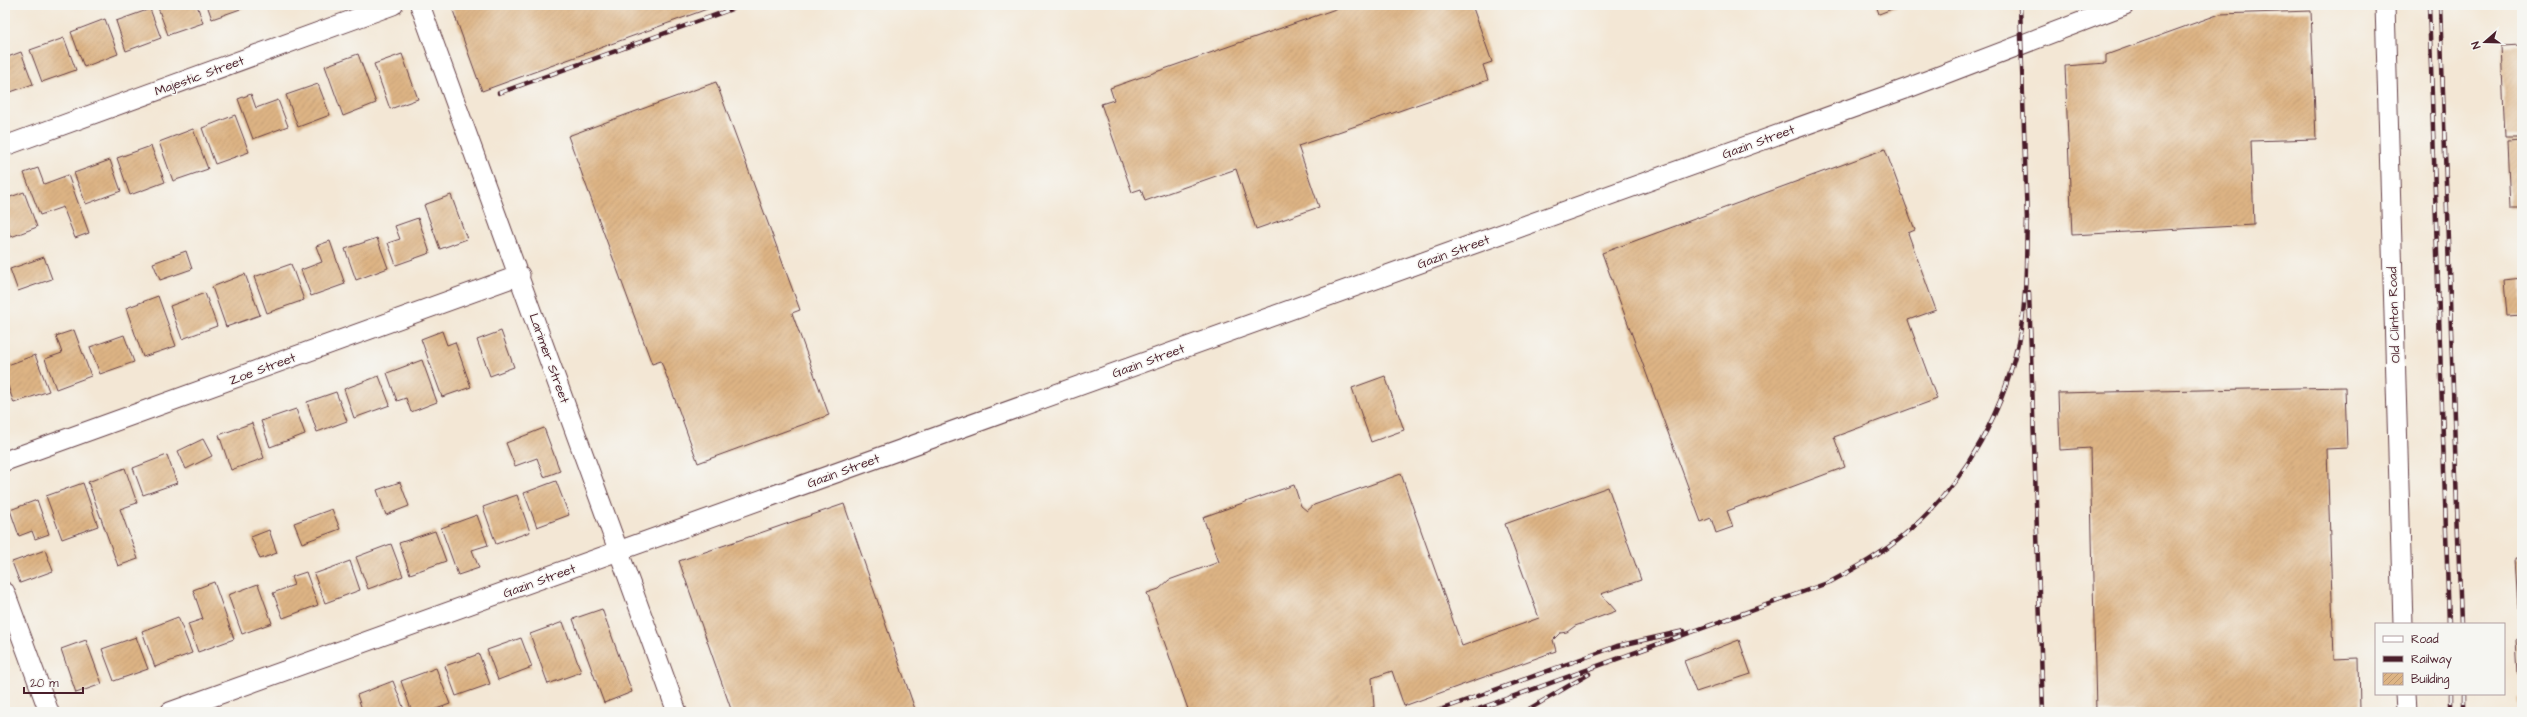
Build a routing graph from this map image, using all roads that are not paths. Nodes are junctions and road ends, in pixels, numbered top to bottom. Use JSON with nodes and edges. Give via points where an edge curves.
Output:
{"nodes":[{"id":1,"x":393,"y":5,"type":"edge"},
{"id":2,"x":420,"y":5,"type":"edge"},
{"id":3,"x":2125,"y":5,"type":"edge"},
{"id":4,"x":2385,"y":5,"type":"edge"},
{"id":5,"x":5,"y":146,"type":"edge"},
{"id":6,"x":520,"y":275,"type":"junction"},
{"id":7,"x":5,"y":461,"type":"edge"},
{"id":8,"x":620,"y":551,"type":"junction"},
{"id":9,"x":5,"y":592,"type":"edge"},
{"id":10,"x":2403,"y":623,"type":"edge"},
{"id":11,"x":2405,"y":695,"type":"edge"},
{"id":12,"x":49,"y":712,"type":"edge"},
{"id":13,"x":170,"y":712,"type":"edge"},
{"id":14,"x":677,"y":712,"type":"edge"},
{"id":15,"x":2406,"y":712,"type":"edge"}],
"edges":[{"from":1,"to":5,"type":"street","name":"Majestic Street"},
{"from":2,"to":6,"type":"street","name":"Larimer Street"},
{"from":3,"to":8,"type":"street","name":"Gazin Street","via":[[1900,90]]},
{"from":4,"to":10,"type":"street","name":"Old Clinton Road"},
{"from":6,"to":7,"type":"street","name":"Zoe Street"},
{"from":6,"to":8,"type":"street","name":"Larimer Street"},
{"from":8,"to":13,"type":"street","name":"Gazin Street"},
{"from":8,"to":14,"type":"street","name":"Larimer Street"},
{"from":9,"to":12,"type":"street"},
{"from":11,"to":15,"type":"street"}]}
